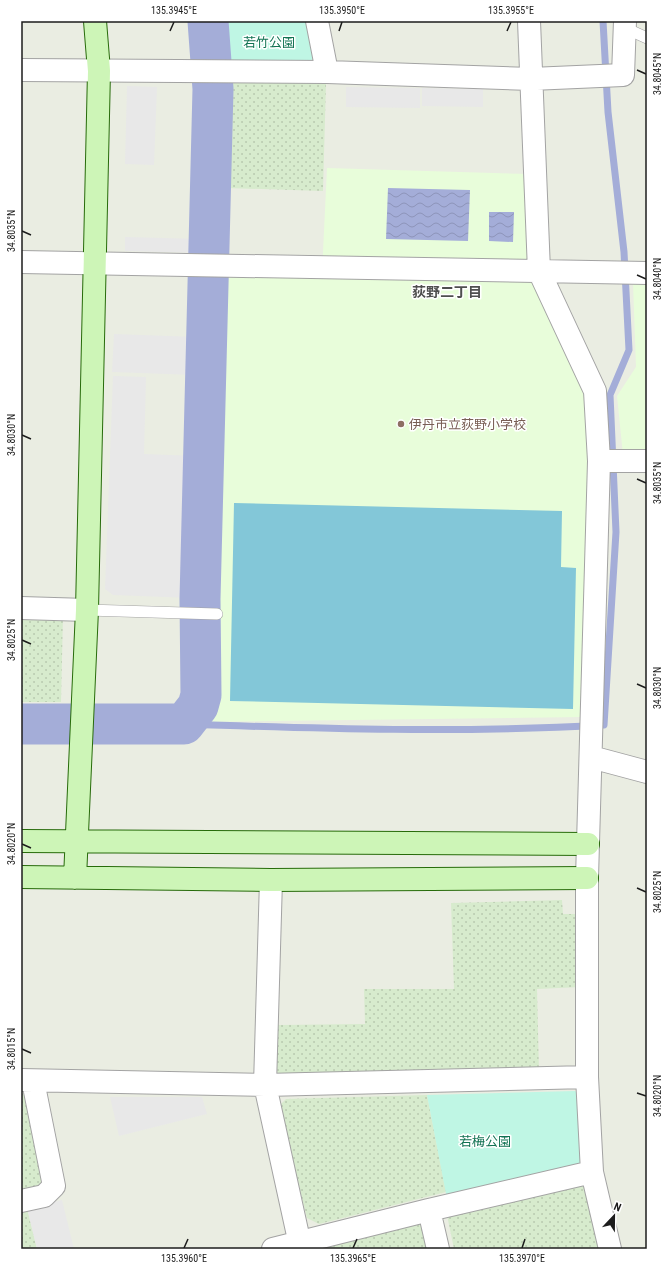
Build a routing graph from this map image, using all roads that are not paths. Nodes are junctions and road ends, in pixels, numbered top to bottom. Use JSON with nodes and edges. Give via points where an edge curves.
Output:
{"nodes":[{"id":1,"x":95,"y":21,"type":"edge"},
{"id":2,"x":317,"y":21,"type":"edge"},
{"id":3,"x":529,"y":21,"type":"edge"},
{"id":4,"x":625,"y":25,"type":"edge"},
{"id":5,"x":647,"y":38,"type":"edge"},
{"id":6,"x":21,"y":70,"type":"edge"},
{"id":7,"x":99,"y":71,"type":"junction"},
{"id":8,"x":327,"y":72,"type":"junction"},
{"id":9,"x":531,"y":79,"type":"junction"},
{"id":10,"x":21,"y":262,"type":"edge"},
{"id":11,"x":95,"y":264,"type":"junction"},
{"id":12,"x":539,"y":271,"type":"junction"},
{"id":13,"x":647,"y":274,"type":"edge"},
{"id":14,"x":599,"y":461,"type":"junction"},
{"id":15,"x":647,"y":461,"type":"edge"},
{"id":16,"x":21,"y":608,"type":"edge"},
{"id":17,"x":87,"y":610,"type":"junction"},
{"id":18,"x":217,"y":614,"type":"dead end"},
{"id":19,"x":591,"y":757,"type":"junction"},
{"id":20,"x":647,"y":772,"type":"edge"},
{"id":21,"x":21,"y":841,"type":"edge"},
{"id":22,"x":77,"y":842,"type":"junction"},
{"id":23,"x":588,"y":844,"type":"junction"},
{"id":24,"x":21,"y":877,"type":"edge"},
{"id":25,"x":75,"y":878,"type":"junction"},
{"id":26,"x":587,"y":878,"type":"junction"},
{"id":27,"x":271,"y":880,"type":"junction"},
{"id":28,"x":587,"y":1077,"type":"junction"},
{"id":29,"x":27,"y":1081,"type":"edge"},
{"id":30,"x":265,"y":1085,"type":"junction"},
{"id":31,"x":592,"y":1172,"type":"junction"},
{"id":32,"x":21,"y":1201,"type":"edge"},
{"id":33,"x":429,"y":1210,"type":"junction"},
{"id":34,"x":300,"y":1245,"type":"edge"},
{"id":35,"x":273,"y":1249,"type":"edge"},
{"id":36,"x":438,"y":1249,"type":"edge"},
{"id":37,"x":610,"y":1249,"type":"edge"}],
"edges":[{"from":1,"to":7,"type":"street"},
{"from":2,"to":8,"type":"street"},
{"from":3,"to":9,"type":"street"},
{"from":4,"to":5,"type":"lane"},
{"from":4,"to":9,"type":"street","via":[[623,75]]},
{"from":6,"to":7,"type":"street"},
{"from":7,"to":8,"type":"street"},
{"from":7,"to":11,"type":"street"},
{"from":8,"to":9,"type":"street"},
{"from":9,"to":12,"type":"street"},
{"from":10,"to":11,"type":"street"},
{"from":11,"to":12,"type":"street"},
{"from":11,"to":17,"type":"street"},
{"from":12,"to":13,"type":"street"},
{"from":12,"to":14,"type":"street","via":[[595,391]]},
{"from":14,"to":15,"type":"street"},
{"from":14,"to":19,"type":"street"},
{"from":16,"to":17,"type":"street"},
{"from":17,"to":18,"type":"lane"},
{"from":17,"to":22,"type":"street"},
{"from":19,"to":20,"type":"street"},
{"from":19,"to":23,"type":"street"},
{"from":21,"to":22,"type":"street"},
{"from":22,"to":23,"type":"street"},
{"from":22,"to":25,"type":"street"},
{"from":23,"to":26,"type":"street"},
{"from":24,"to":25,"type":"street"},
{"from":25,"to":27,"type":"street"},
{"from":26,"to":27,"type":"street"},
{"from":26,"to":28,"type":"street"},
{"from":27,"to":30,"type":"street"},
{"from":28,"to":30,"type":"street"},
{"from":28,"to":31,"type":"street"},
{"from":29,"to":30,"type":"street"},
{"from":29,"to":32,"type":"street","via":[[54,1186],[44,1196]]},
{"from":30,"to":34,"type":"street"},
{"from":31,"to":33,"type":"street"},
{"from":31,"to":37,"type":"street"},
{"from":33,"to":34,"type":"street"},
{"from":33,"to":36,"type":"street"},
{"from":34,"to":35,"type":"street"}]}
